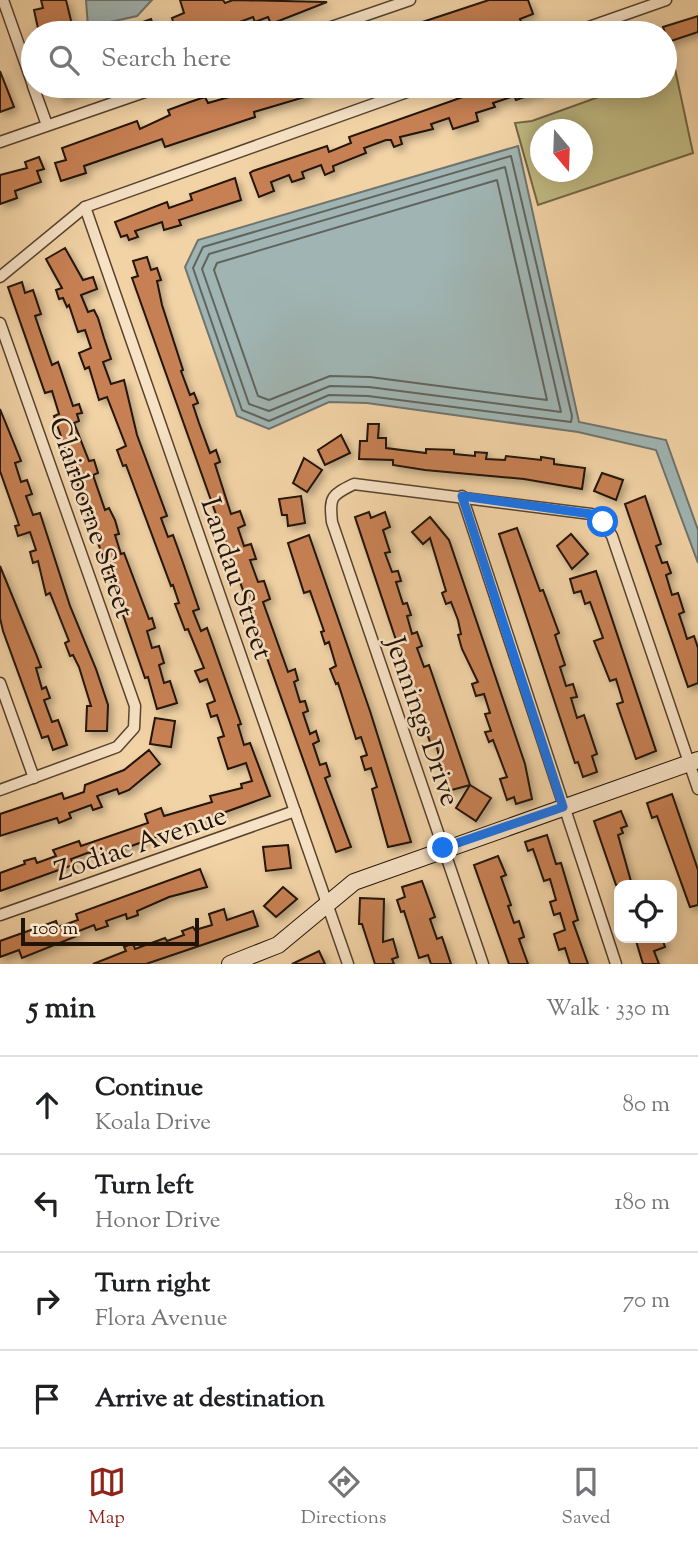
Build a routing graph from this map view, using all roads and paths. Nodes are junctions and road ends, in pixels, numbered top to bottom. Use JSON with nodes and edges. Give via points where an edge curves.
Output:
{"nodes":[{"id":1,"x":3,"y":0,"type":"edge"},
{"id":2,"x":410,"y":0,"type":"edge"},
{"id":3,"x":666,"y":0,"type":"edge"},
{"id":4,"x":349,"y":21,"type":"edge"},
{"id":5,"x":606,"y":21,"type":"edge"},
{"id":6,"x":21,"y":52,"type":"edge"},
{"id":7,"x":37,"y":98,"type":"edge"},
{"id":8,"x":127,"y":98,"type":"edge"},
{"id":9,"x":390,"y":98,"type":"edge"},
{"id":10,"x":47,"y":125,"type":"junction"},
{"id":11,"x":0,"y":142,"type":"edge"},
{"id":12,"x":85,"y":206,"type":"junction"},
{"id":13,"x":0,"y":277,"type":"edge"},
{"id":14,"x":0,"y":323,"type":"edge"},
{"id":15,"x":462,"y":496,"type":"junction"},
{"id":16,"x":0,"y":683,"type":"edge"},
{"id":17,"x":694,"y":761,"type":"edge"},
{"id":18,"x":34,"y":778,"type":"junction"},
{"id":19,"x":698,"y":789,"type":"edge"},
{"id":20,"x":0,"y":790,"type":"edge"},
{"id":21,"x":563,"y":807,"type":"junction"},
{"id":22,"x":295,"y":811,"type":"junction"},
{"id":23,"x":443,"y":848,"type":"junction"},
{"id":24,"x":327,"y":902,"type":"junction"},
{"id":25,"x":0,"y":915,"type":"edge"},
{"id":26,"x":230,"y":964,"type":"edge"},
{"id":27,"x":348,"y":964,"type":"edge"},
{"id":28,"x":482,"y":964,"type":"edge"},
{"id":29,"x":616,"y":964,"type":"edge"}],
"edges":[{"from":1,"to":6,"type":"street"},
{"from":2,"to":4,"type":"street"},
{"from":3,"to":5,"type":"street"},
{"from":7,"to":10,"type":"street"},
{"from":8,"to":10,"type":"street"},
{"from":9,"to":12,"type":"street"},
{"from":10,"to":11,"type":"street"},
{"from":12,"to":13,"type":"street"},
{"from":12,"to":22,"type":"street","name":"Landau Street"},
{"from":14,"to":18,"type":"street","name":"Clairborne Street","via":[[135,706],[134,728],[117,747]]},
{"from":15,"to":17,"type":"street","via":[[591,514],[603,522]]},
{"from":15,"to":21,"type":"street"},
{"from":15,"to":23,"type":"street","name":"Jennings Drive","via":[[354,484],[336,493],[330,503],[332,522]]},
{"from":16,"to":18,"type":"street"},
{"from":17,"to":19,"type":"street"},
{"from":17,"to":21,"type":"street"},
{"from":18,"to":20,"type":"street"},
{"from":21,"to":23,"type":"street"},
{"from":21,"to":29,"type":"street"},
{"from":22,"to":24,"type":"street","name":"Landau Street"},
{"from":22,"to":25,"type":"street","name":"Zodiac Avenue"},
{"from":23,"to":24,"type":"street","via":[[355,882]]},
{"from":23,"to":28,"type":"street","name":"Jennings Drive"},
{"from":24,"to":26,"type":"street","via":[[278,946]]},
{"from":24,"to":27,"type":"street","name":"Landau Street"}]}
